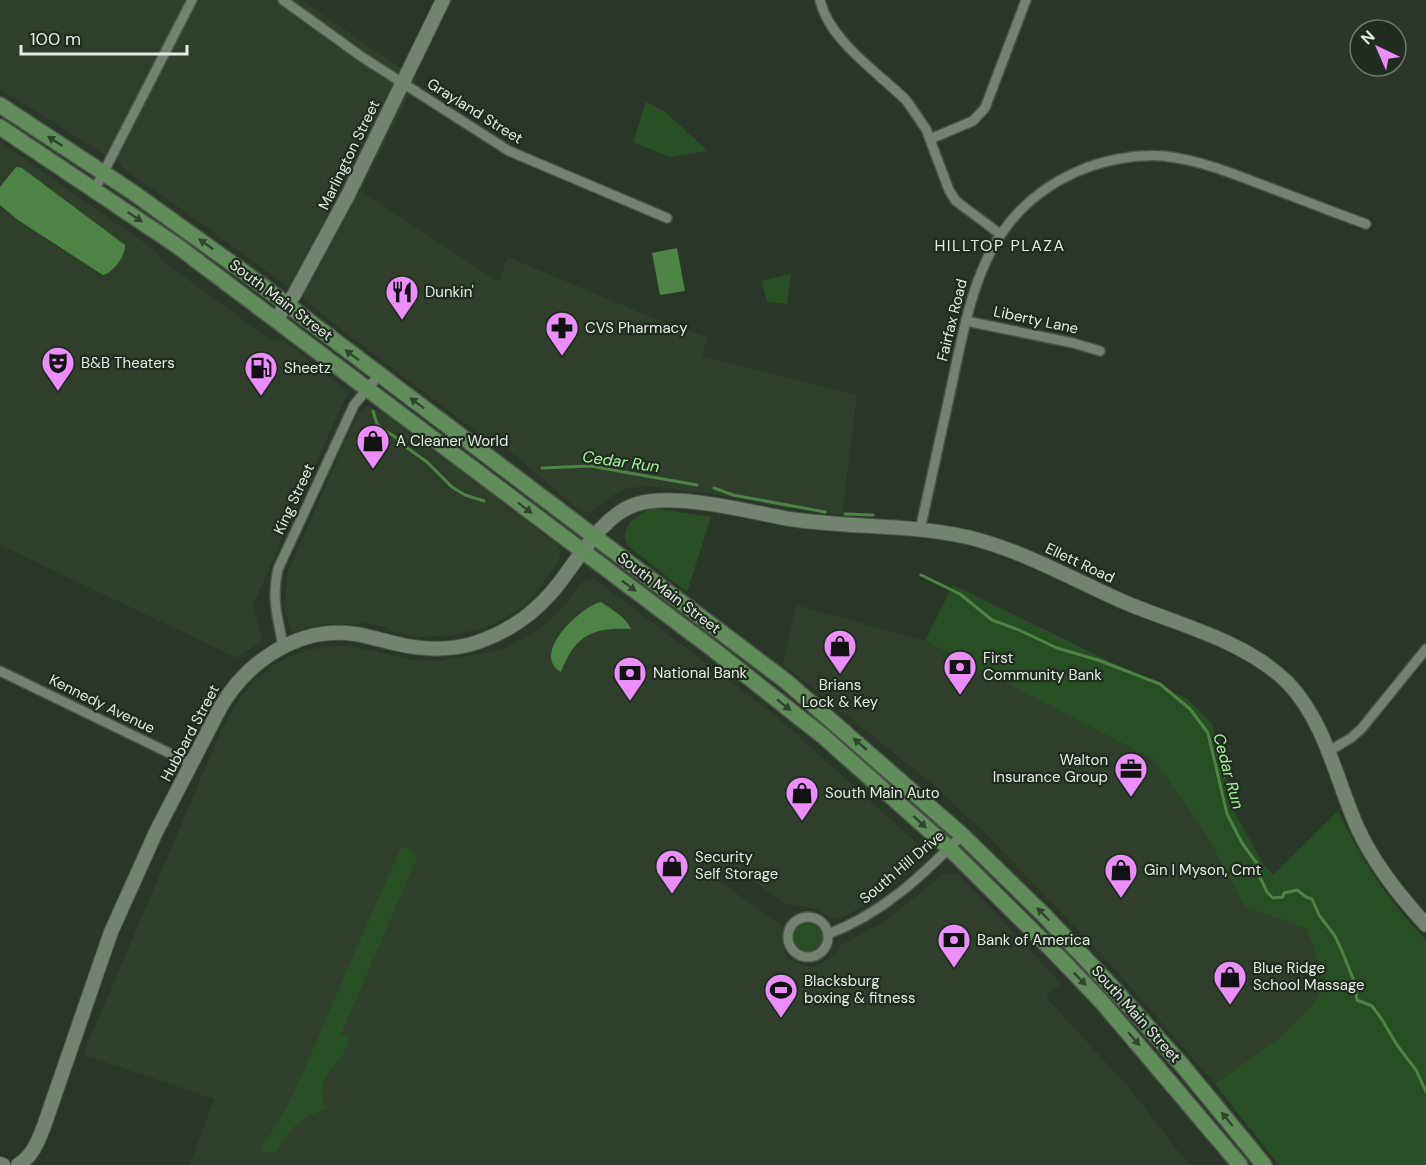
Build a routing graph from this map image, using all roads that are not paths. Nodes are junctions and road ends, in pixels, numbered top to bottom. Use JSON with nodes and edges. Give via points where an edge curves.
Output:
{"nodes":[{"id":1,"x":192,"y":0,"type":"edge"},
{"id":2,"x":283,"y":0,"type":"edge"},
{"id":3,"x":443,"y":0,"type":"edge"},
{"id":4,"x":820,"y":0,"type":"edge"},
{"id":5,"x":1026,"y":0,"type":"edge"},
{"id":6,"x":403,"y":82,"type":"junction"},
{"id":7,"x":0,"y":105,"type":"edge"},
{"id":8,"x":0,"y":127,"type":"edge"},
{"id":9,"x":930,"y":139,"type":"junction"},
{"id":10,"x":104,"y":173,"type":"junction"},
{"id":11,"x":95,"y":189,"type":"junction"},
{"id":12,"x":667,"y":218,"type":"dead end"},
{"id":13,"x":1366,"y":224,"type":"dead end"},
{"id":14,"x":1000,"y":234,"type":"junction"},
{"id":15,"x":287,"y":305,"type":"junction"},
{"id":16,"x":276,"y":319,"type":"junction"},
{"id":17,"x":966,"y":321,"type":"junction"},
{"id":18,"x":1100,"y":351,"type":"dead end"},
{"id":19,"x":379,"y":375,"type":"junction"},
{"id":20,"x":368,"y":388,"type":"junction"},
{"id":21,"x":920,"y":530,"type":"junction"},
{"id":22,"x":594,"y":537,"type":"junction"},
{"id":23,"x":582,"y":552,"type":"junction"},
{"id":24,"x":283,"y":647,"type":"junction"},
{"id":25,"x":1426,"y":649,"type":"edge"},
{"id":26,"x":0,"y":671,"type":"edge"},
{"id":27,"x":1329,"y":751,"type":"junction"},
{"id":28,"x":192,"y":764,"type":"junction"},
{"id":29,"x":962,"y":835,"type":"junction"},
{"id":30,"x":949,"y":848,"type":"junction"},
{"id":31,"x":1426,"y":925,"type":"edge"},
{"id":32,"x":828,"y":934,"type":"junction"},
{"id":33,"x":18,"y":1165,"type":"edge"},
{"id":34,"x":1240,"y":1165,"type":"edge"},
{"id":35,"x":1264,"y":1165,"type":"edge"}],
"edges":[{"from":1,"to":10,"type":"street"},
{"from":2,"to":6,"type":"street","name":"Grayland Street"},
{"from":3,"to":6,"type":"street","name":"Marlington Street"},
{"from":4,"to":9,"type":"street","via":[[832,29],[906,100]]},
{"from":5,"to":9,"type":"street","via":[[985,108],[973,121]]},
{"from":6,"to":12,"type":"street","name":"Grayland Street","via":[[509,151]]},
{"from":6,"to":15,"type":"street","name":"Marlington Street","via":[[347,197]]},
{"from":10,"to":7,"type":"main road","name":"South Main Street","one_way":true},
{"from":8,"to":11,"type":"main road","name":"South Main Street"},
{"from":9,"to":14,"type":"street","via":[[956,201]]},
{"from":10,"to":11,"type":"street"},
{"from":15,"to":10,"type":"main road","name":"South Main Street","one_way":true},
{"from":11,"to":16,"type":"main road","name":"South Main Street","one_way":true},
{"from":13,"to":14,"type":"street","name":"Fairfax Road","via":[[1220,169],[1156,156],[1107,162],[1068,176],[1035,197]]},
{"from":14,"to":17,"type":"street","name":"Fairfax Road","via":[[981,270]]},
{"from":15,"to":16,"type":"street","name":"Marlington Street"},
{"from":19,"to":15,"type":"main road","name":"South Main Street","one_way":true},
{"from":16,"to":20,"type":"main road","name":"South Main Street"},
{"from":17,"to":18,"type":"street","name":"Liberty Lane"},
{"from":17,"to":21,"type":"street","name":"Fairfax Road"},
{"from":19,"to":20,"type":"street","name":"King Street"},
{"from":22,"to":19,"type":"main road","name":"South Main Street","one_way":true},
{"from":20,"to":23,"type":"main road","name":"South Main Street","one_way":true},
{"from":20,"to":24,"type":"street","name":"King Street","via":[[354,405],[278,569],[274,596]]},
{"from":21,"to":22,"type":"street","name":"Ellett Road","via":[[831,524],[703,504],[652,501],[622,510]]},
{"from":21,"to":27,"type":"street","name":"Ellett Road","via":[[967,537],[1015,552],[1245,651],[1270,667],[1294,690]]},
{"from":22,"to":23,"type":"street","name":"Ellett Road"},
{"from":29,"to":22,"type":"main road","name":"South Main Street","one_way":true,"via":[[787,682]]},
{"from":23,"to":24,"type":"street","name":"Hubbard Street","via":[[528,616],[482,641],[422,648],[343,633],[316,636]]},
{"from":23,"to":30,"type":"main road","name":"South Main Street","one_way":true,"via":[[824,737]]},
{"from":24,"to":28,"type":"street","name":"Hubbard Street","via":[[236,683]]},
{"from":25,"to":27,"type":"street","via":[[1362,728]]},
{"from":26,"to":28,"type":"street","name":"Kennedy Avenue"},
{"from":27,"to":31,"type":"street","name":"Ellett Road","via":[[1371,854]]},
{"from":28,"to":33,"type":"street","name":"Hubbard Street","via":[[111,932],[34,1149]]},
{"from":29,"to":30,"type":"street","name":"South Hill Drive"},
{"from":35,"to":29,"type":"main road","name":"South Main Street","one_way":true,"via":[[1114,989]]},
{"from":30,"to":32,"type":"street","name":"South Hill Drive","via":[[879,909]]},
{"from":30,"to":34,"type":"main road","name":"South Main Street","one_way":true,"via":[[1101,1001]]},
{"from":32,"to":32,"type":"street","via":[[822,922],[807,916],[793,923],[788,941],[797,954],[812,956],[823,950]]}]}
